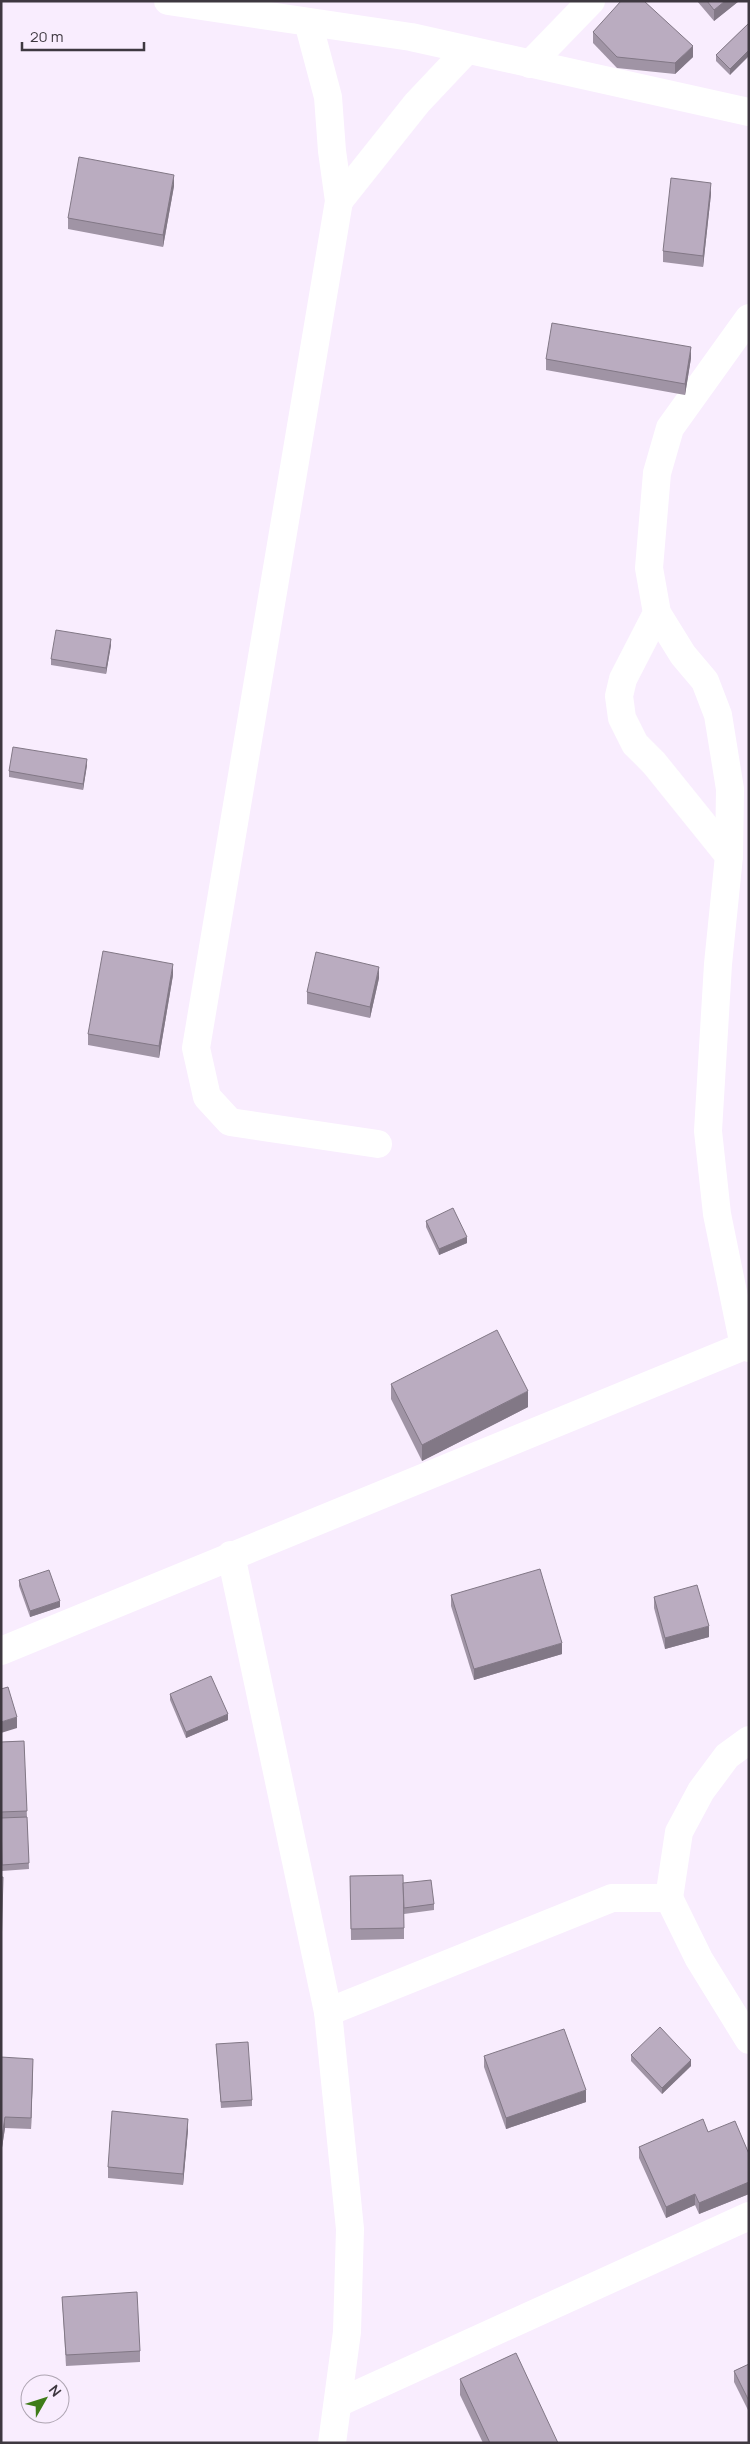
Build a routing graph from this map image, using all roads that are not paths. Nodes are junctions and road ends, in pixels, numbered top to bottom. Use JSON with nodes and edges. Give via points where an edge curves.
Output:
{"nodes":[{"id":1,"x":591,"y":1,"type":"edge"},
{"id":2,"x":173,"y":2,"type":"edge"},
{"id":3,"x":308,"y":22,"type":"junction"},
{"id":4,"x":467,"y":50,"type":"junction"},
{"id":5,"x":530,"y":64,"type":"junction"},
{"id":6,"x":749,"y":112,"type":"edge"},
{"id":7,"x":339,"y":200,"type":"junction"},
{"id":8,"x":749,"y":318,"type":"edge"},
{"id":9,"x":657,"y":613,"type":"junction"},
{"id":10,"x":729,"y":856,"type":"junction"},
{"id":11,"x":378,"y":1144,"type":"dead end"},
{"id":12,"x":747,"y":1346,"type":"edge"},
{"id":13,"x":231,"y":1555,"type":"junction"},
{"id":14,"x":1,"y":1650,"type":"edge"},
{"id":15,"x":749,"y":1740,"type":"edge"},
{"id":16,"x":669,"y":1898,"type":"junction"},
{"id":17,"x":328,"y":2012,"type":"junction"},
{"id":18,"x":749,"y":2040,"type":"edge"},
{"id":19,"x":749,"y":2216,"type":"edge"},
{"id":20,"x":338,"y":2403,"type":"junction"},
{"id":21,"x":332,"y":2443,"type":"edge"}],
"edges":[{"from":1,"to":5,"type":"street"},
{"from":2,"to":3,"type":"street"},
{"from":3,"to":4,"type":"street","via":[[411,37]]},
{"from":3,"to":7,"type":"street","via":[[328,97]]},
{"from":4,"to":5,"type":"street"},
{"from":4,"to":7,"type":"street","via":[[411,110]]},
{"from":5,"to":6,"type":"street"},
{"from":7,"to":11,"type":"street","via":[[196,1048],[207,1096],[230,1122]]},
{"from":8,"to":9,"type":"street","via":[[670,428],[657,473],[649,568]]},
{"from":9,"to":10,"type":"street","via":[[683,655],[705,681],[718,715],[730,789]]},
{"from":9,"to":10,"type":"street","via":[[623,679],[619,696],[622,718],[636,744]]},
{"from":10,"to":12,"type":"street","via":[[718,964],[708,1131],[717,1214]]},
{"from":12,"to":13,"type":"street"},
{"from":13,"to":14,"type":"street"},
{"from":13,"to":17,"type":"street"},
{"from":15,"to":16,"type":"street","via":[[727,1756],[701,1791],[679,1832]]},
{"from":16,"to":17,"type":"street","via":[[612,1898]]},
{"from":16,"to":18,"type":"street","via":[[699,1959]]},
{"from":17,"to":20,"type":"street","via":[[350,2229],[347,2332]]},
{"from":19,"to":20,"type":"street"},
{"from":20,"to":21,"type":"street"}]}
